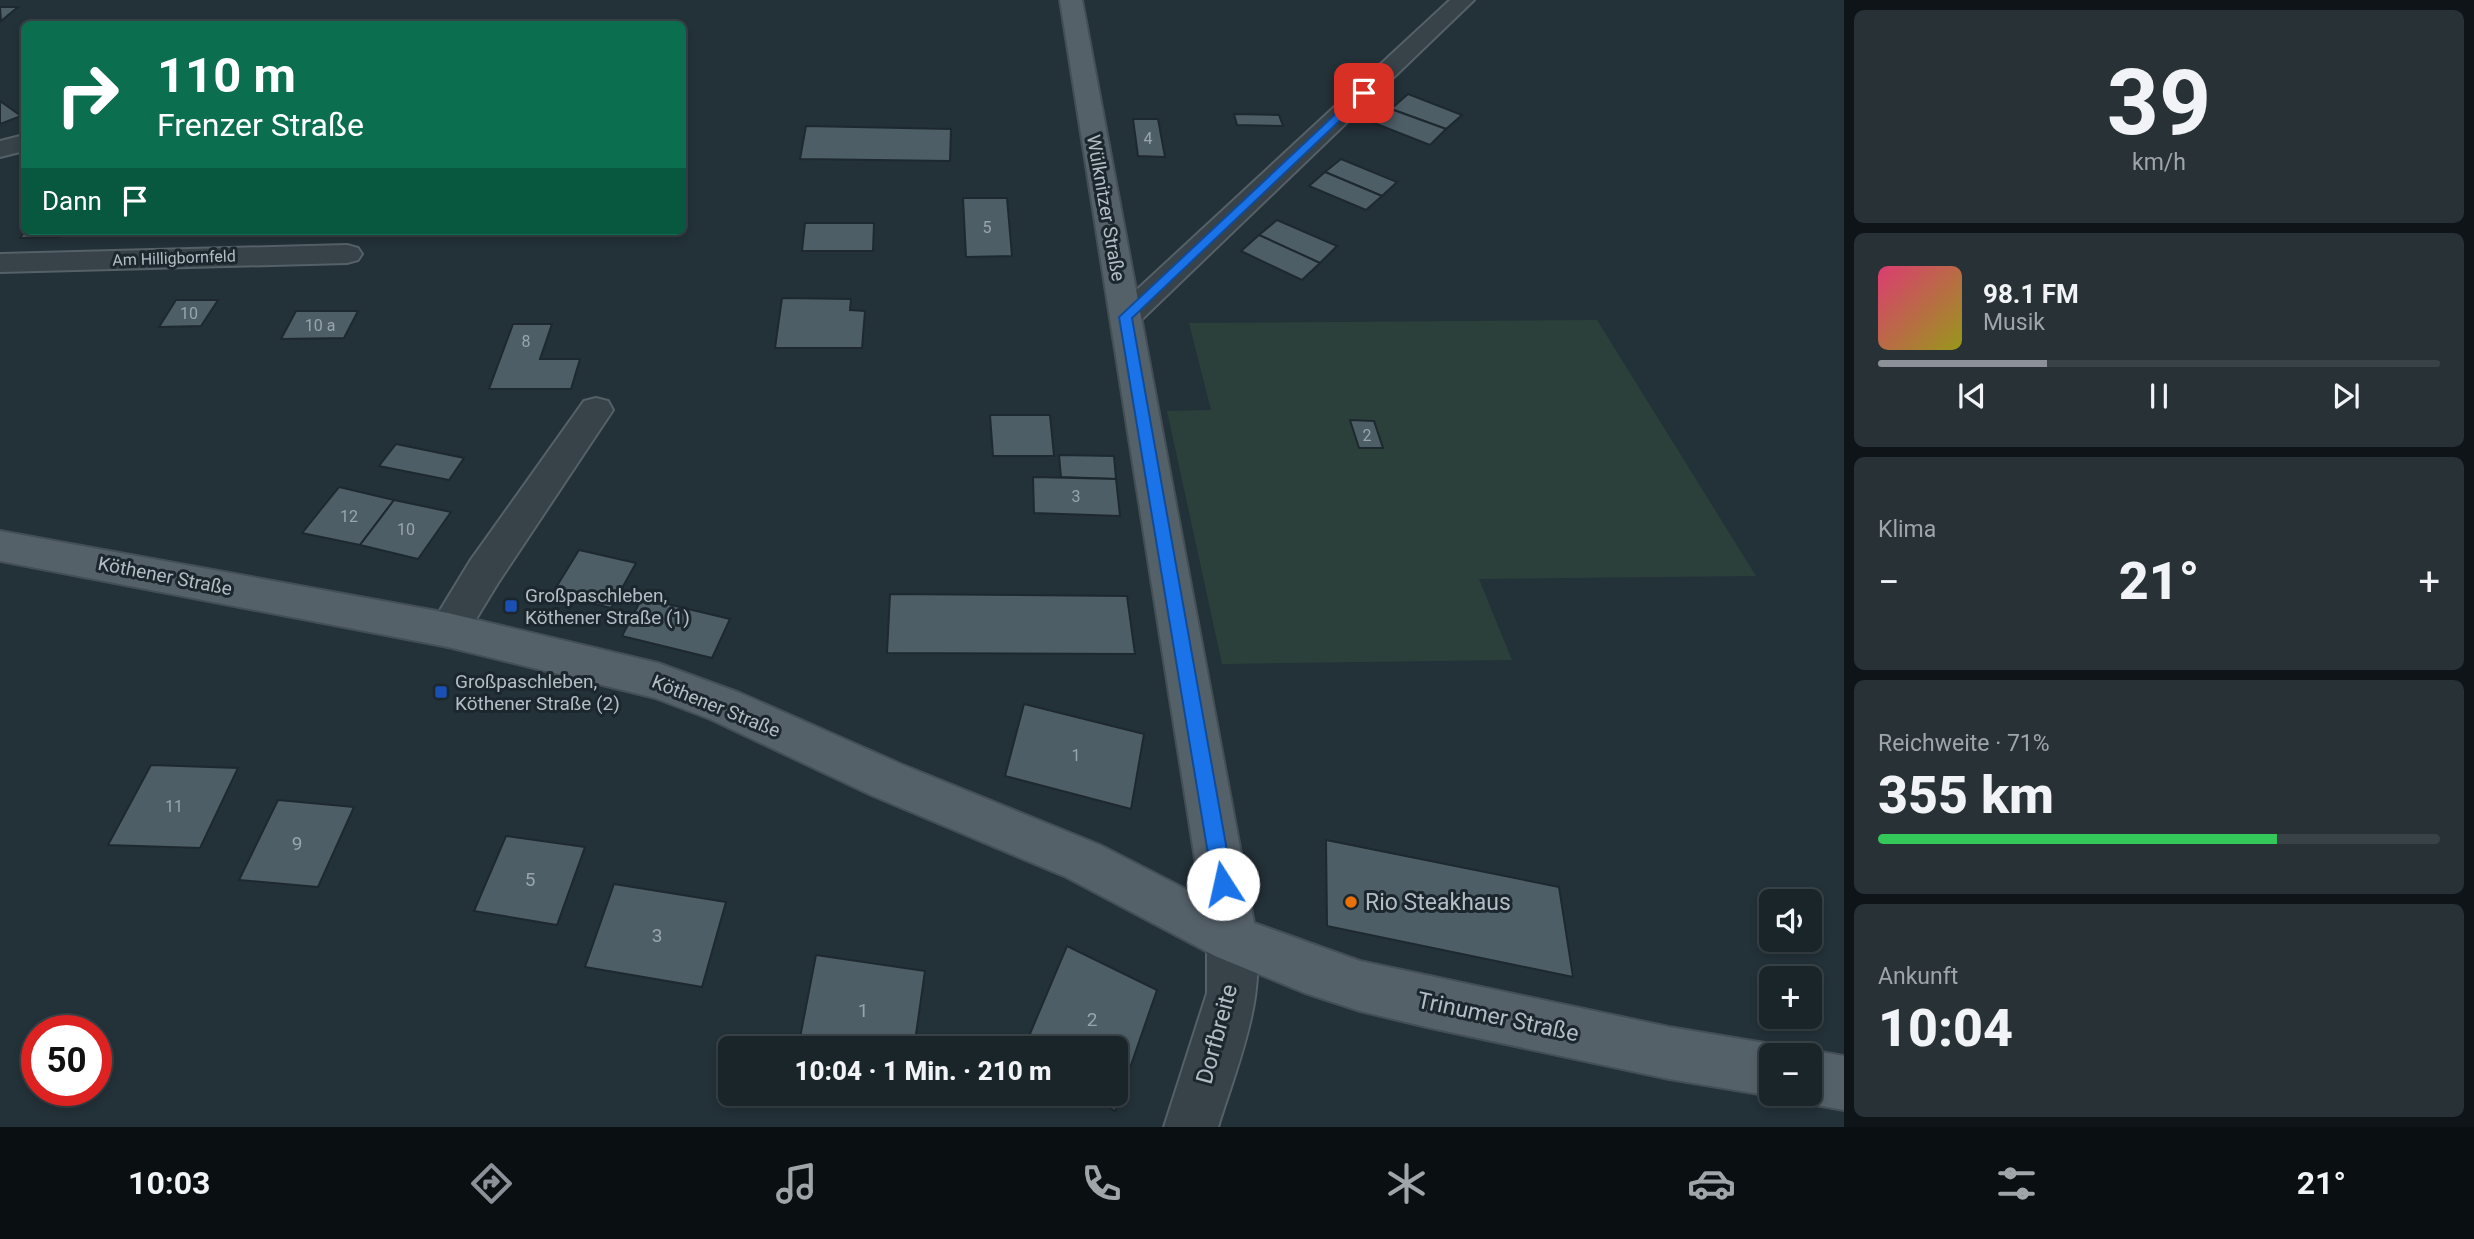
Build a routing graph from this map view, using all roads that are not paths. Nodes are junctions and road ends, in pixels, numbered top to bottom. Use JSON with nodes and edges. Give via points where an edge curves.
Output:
{"nodes":[{"id":1,"x":1071,"y":0,"type":"edge"},
{"id":2,"x":1463,"y":0,"type":"edge"},
{"id":3,"x":21,"y":144,"type":"edge"},
{"id":4,"x":0,"y":149,"type":"edge"},
{"id":5,"x":21,"y":170,"type":"edge"},
{"id":6,"x":0,"y":171,"type":"edge"},
{"id":7,"x":347,"y":254,"type":"dead end"},
{"id":8,"x":0,"y":263,"type":"edge"},
{"id":9,"x":1126,"y":317,"type":"junction"},
{"id":10,"x":596,"y":410,"type":"dead end"},
{"id":11,"x":0,"y":546,"type":"edge"},
{"id":12,"x":448,"y":630,"type":"junction"},
{"id":13,"x":1232,"y":939,"type":"junction"},
{"id":14,"x":1759,"y":1068,"type":"edge"},
{"id":15,"x":1822,"y":1079,"type":"edge"},
{"id":16,"x":1844,"y":1083,"type":"edge"},
{"id":17,"x":1191,"y":1127,"type":"edge"}],
"edges":[{"from":1,"to":9,"type":"main road","name":"Wülknitzer Straße"},
{"from":2,"to":9,"type":"street"},
{"from":3,"to":4,"type":"street"},
{"from":5,"to":6,"type":"street"},
{"from":7,"to":8,"type":"street","name":"Am Hilligbornfeld"},
{"from":9,"to":13,"type":"main road","name":"Wülknitzer Straße"},
{"from":10,"to":12,"type":"street"},
{"from":11,"to":12,"type":"main road","name":"Köthener Straße"},
{"from":12,"to":13,"type":"main road","name":"Köthener Straße","via":[[658,681],[725,706],[887,780],[1083,861]]},
{"from":13,"to":14,"type":"main road","name":"Trinumer Straße","via":[[1360,986]]},
{"from":13,"to":17,"type":"street","name":"Dorfbreite","via":[[1232,993]]},
{"from":15,"to":16,"type":"main road"}]}
